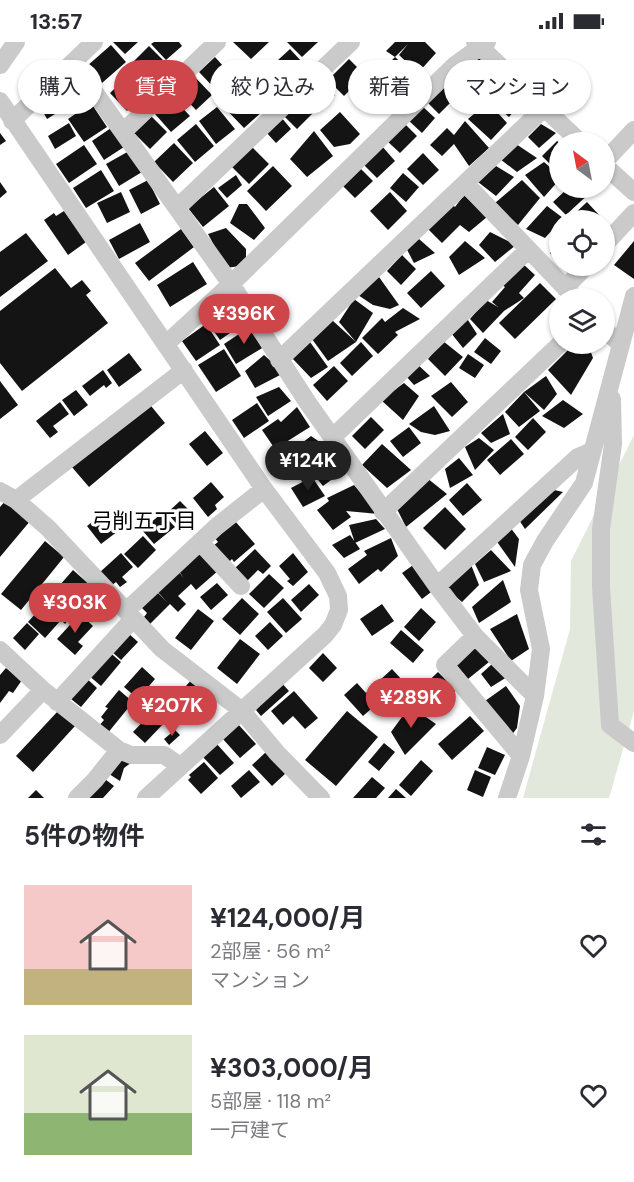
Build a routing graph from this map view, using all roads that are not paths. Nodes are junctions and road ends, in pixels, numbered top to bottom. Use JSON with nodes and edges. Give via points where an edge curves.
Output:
{"nodes":[{"id":1,"x":16,"y":42,"type":"edge"},
{"id":2,"x":94,"y":42,"type":"edge"},
{"id":3,"x":217,"y":42,"type":"edge"},
{"id":4,"x":351,"y":42,"type":"edge"},
{"id":5,"x":481,"y":44,"type":"edge"},
{"id":6,"x":75,"y":60,"type":"edge"},
{"id":7,"x":496,"y":60,"type":"edge"},
{"id":8,"x":0,"y":65,"type":"edge"},
{"id":9,"x":0,"y":101,"type":"edge"},
{"id":10,"x":102,"y":103,"type":"edge"},
{"id":11,"x":19,"y":114,"type":"edge"},
{"id":12,"x":538,"y":114,"type":"edge"},
{"id":13,"x":549,"y":114,"type":"edge"},
{"id":14,"x":12,"y":121,"type":"junction"},
{"id":15,"x":634,"y":130,"type":"edge"},
{"id":16,"x":123,"y":132,"type":"junction"},
{"id":17,"x":569,"y":132,"type":"edge"},
{"id":18,"x":615,"y":151,"type":"edge"},
{"id":19,"x":615,"y":174,"type":"edge"},
{"id":20,"x":465,"y":183,"type":"junction"},
{"id":21,"x":634,"y":192,"type":"edge"},
{"id":22,"x":177,"y":208,"type":"junction"},
{"id":23,"x":634,"y":213,"type":"edge"},
{"id":24,"x":615,"y":233,"type":"edge"},
{"id":25,"x":528,"y":250,"type":"junction"},
{"id":26,"x":231,"y":285,"type":"junction"},
{"id":27,"x":565,"y":288,"type":"edge"},
{"id":28,"x":634,"y":296,"type":"edge"},
{"id":29,"x":615,"y":339,"type":"edge"},
{"id":30,"x":166,"y":344,"type":"junction"},
{"id":31,"x":620,"y":344,"type":"junction"},
{"id":32,"x":549,"y":354,"type":"edge"},
{"id":33,"x":279,"y":360,"type":"junction"},
{"id":34,"x":184,"y":370,"type":"junction"},
{"id":35,"x":612,"y":376,"type":"junction"},
{"id":36,"x":333,"y":437,"type":"junction"},
{"id":37,"x":592,"y":451,"type":"junction"},
{"id":38,"x":264,"y":489,"type":"junction"},
{"id":39,"x":4,"y":494,"type":"edge"},
{"id":40,"x":383,"y":512,"type":"junction"},
{"id":41,"x":200,"y":542,"type":"junction"},
{"id":42,"x":241,"y":586,"type":"dead end"},
{"id":43,"x":437,"y":586,"type":"junction"},
{"id":44,"x":129,"y":615,"type":"junction"},
{"id":45,"x":475,"y":636,"type":"junction"},
{"id":46,"x":0,"y":650,"type":"edge"},
{"id":47,"x":43,"y":690,"type":"junction"},
{"id":48,"x":535,"y":696,"type":"junction"},
{"id":49,"x":57,"y":702,"type":"junction"},
{"id":50,"x":241,"y":710,"type":"junction"},
{"id":51,"x":0,"y":735,"type":"edge"},
{"id":52,"x":634,"y":743,"type":"edge"},
{"id":53,"x":118,"y":750,"type":"junction"},
{"id":54,"x":521,"y":756,"type":"junction"},
{"id":55,"x":180,"y":766,"type":"junction"},
{"id":56,"x":309,"y":794,"type":"edge"},
{"id":57,"x":77,"y":798,"type":"edge"},
{"id":58,"x":146,"y":798,"type":"edge"},
{"id":59,"x":507,"y":798,"type":"edge"}],
"edges":[{"from":1,"to":8,"type":"street"},
{"from":2,"to":6,"type":"street"},
{"from":3,"to":16,"type":"street"},
{"from":4,"to":22,"type":"street"},
{"from":5,"to":7,"type":"street"},
{"from":5,"to":26,"type":"street"},
{"from":9,"to":14,"type":"street"},
{"from":10,"to":16,"type":"street"},
{"from":11,"to":14,"type":"street"},
{"from":12,"to":20,"type":"street"},
{"from":13,"to":17,"type":"street"},
{"from":14,"to":30,"type":"street"},
{"from":15,"to":18,"type":"street"},
{"from":16,"to":22,"type":"street"},
{"from":19,"to":21,"type":"street"},
{"from":20,"to":25,"type":"street"},
{"from":20,"to":33,"type":"street"},
{"from":22,"to":26,"type":"street"},
{"from":23,"to":24,"type":"street"},
{"from":25,"to":27,"type":"street"},
{"from":25,"to":36,"type":"street"},
{"from":26,"to":30,"type":"street"},
{"from":26,"to":33,"type":"street"},
{"from":28,"to":31,"type":"street"},
{"from":29,"to":31,"type":"street"},
{"from":30,"to":34,"type":"street"},
{"from":31,"to":35,"type":"street"},
{"from":32,"to":40,"type":"street"},
{"from":33,"to":36,"type":"street"},
{"from":34,"to":38,"type":"street"},
{"from":34,"to":39,"type":"street"},
{"from":35,"to":37,"type":"street"},
{"from":35,"to":52,"type":"street","via":[[613,444],[601,529],[601,587],[610,725]]},
{"from":36,"to":40,"type":"street"},
{"from":37,"to":43,"type":"street","via":[[578,457]]},
{"from":37,"to":48,"type":"street","via":[[584,483],[532,565],[529,590],[541,649]]},
{"from":38,"to":41,"type":"street"},
{"from":38,"to":50,"type":"street","via":[[327,573],[338,596],[339,610],[325,635]]},
{"from":39,"to":44,"type":"street","via":[[48,528]]},
{"from":40,"to":43,"type":"street"},
{"from":41,"to":42,"type":"street"},
{"from":41,"to":44,"type":"street"},
{"from":43,"to":45,"type":"street"},
{"from":44,"to":49,"type":"street"},
{"from":44,"to":50,"type":"street","via":[[162,649]]},
{"from":45,"to":48,"type":"street"},
{"from":45,"to":54,"type":"street","via":[[445,665]]},
{"from":46,"to":47,"type":"street"},
{"from":47,"to":49,"type":"street"},
{"from":47,"to":51,"type":"street"},
{"from":48,"to":54,"type":"street"},
{"from":49,"to":53,"type":"street"},
{"from":50,"to":55,"type":"street"},
{"from":50,"to":56,"type":"street"},
{"from":53,"to":55,"type":"street","via":[[131,755],[164,755]]},
{"from":53,"to":57,"type":"street"},
{"from":54,"to":59,"type":"street"},
{"from":55,"to":58,"type":"street"}]}
